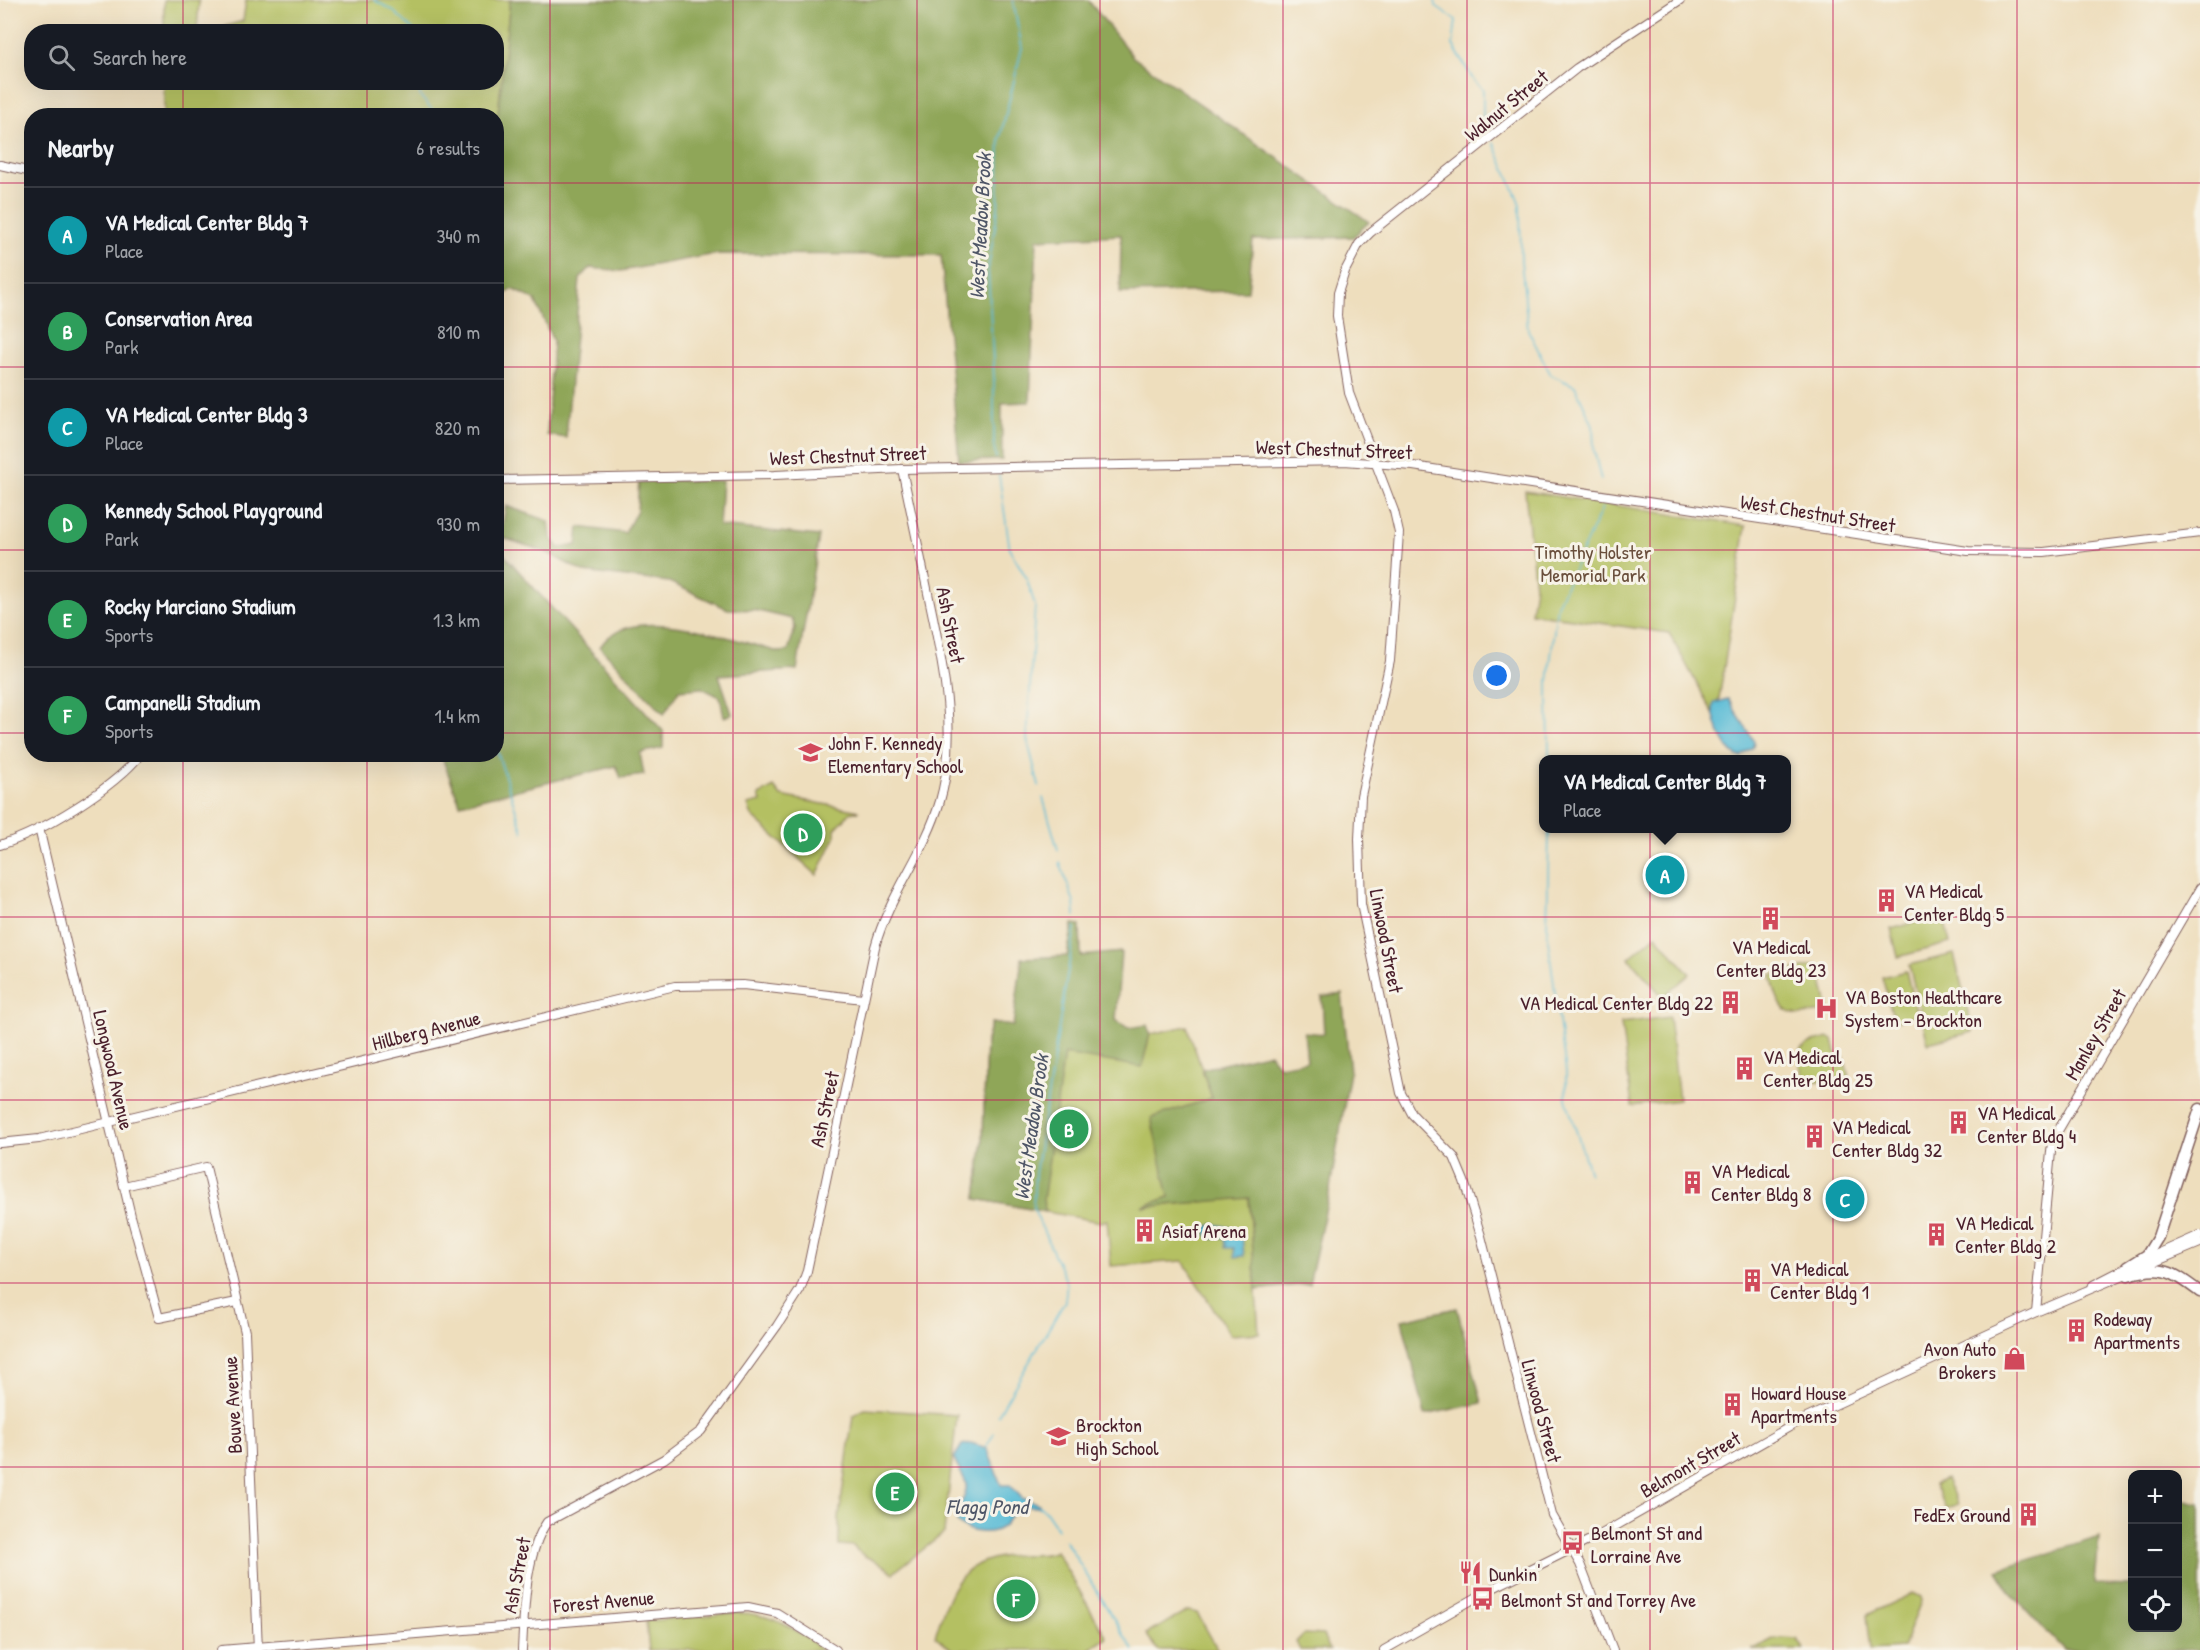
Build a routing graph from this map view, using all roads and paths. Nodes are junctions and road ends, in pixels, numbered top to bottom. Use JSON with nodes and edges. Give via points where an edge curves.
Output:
{"nodes":[{"id":1,"x":1680,"y":0,"type":"edge"},
{"id":2,"x":0,"y":165,"type":"edge"},
{"id":3,"x":24,"y":170,"type":"edge"},
{"id":4,"x":1359,"y":244,"type":"joint"},
{"id":5,"x":1374,"y":463,"type":"junction"},
{"id":6,"x":902,"y":469,"type":"junction"},
{"id":7,"x":504,"y":480,"type":"edge"},
{"id":8,"x":2200,"y":533,"type":"edge"},
{"id":9,"x":133,"y":762,"type":"edge"},
{"id":10,"x":39,"y":828,"type":"junction"},
{"id":11,"x":0,"y":845,"type":"edge"},
{"id":12,"x":2200,"y":888,"type":"edge"},
{"id":13,"x":863,"y":999,"type":"junction"},
{"id":14,"x":2200,"y":1109,"type":"edge"},
{"id":15,"x":110,"y":1122,"type":"junction"},
{"id":16,"x":0,"y":1143,"type":"edge"},
{"id":17,"x":124,"y":1186,"type":"junction"},
{"id":18,"x":2200,"y":1235,"type":"edge"},
{"id":19,"x":2200,"y":1243,"type":"edge"},
{"id":20,"x":2128,"y":1271,"type":"junction"},
{"id":21,"x":2200,"y":1292,"type":"edge"},
{"id":22,"x":237,"y":1302,"type":"junction"},
{"id":23,"x":2036,"y":1312,"type":"junction"},
{"id":24,"x":1570,"y":1550,"type":"junction"},
{"id":25,"x":524,"y":1625,"type":"junction"},
{"id":26,"x":258,"y":1648,"type":"edge"},
{"id":27,"x":221,"y":1650,"type":"edge"},
{"id":28,"x":522,"y":1650,"type":"edge"},
{"id":29,"x":836,"y":1650,"type":"edge"},
{"id":30,"x":1384,"y":1650,"type":"edge"},
{"id":31,"x":1613,"y":1650,"type":"edge"}],
"edges":[{"from":1,"to":4,"type":"street","name":"Walnut Street","via":[[1577,68]]},
{"from":2,"to":3,"type":"street"},
{"from":4,"to":5,"type":"street","name":"Linwood Street","via":[[1340,286],[1338,324],[1349,393]]},
{"from":5,"to":6,"type":"main road","name":"West Chestnut Street"},
{"from":5,"to":8,"type":"main road","name":"West Chestnut Street","via":[[1968,551],[2044,552]]},
{"from":5,"to":24,"type":"street","name":"Linwood Street","via":[[1394,511],[1399,541],[1390,661],[1359,810],[1363,918],[1401,1093],[1412,1114],[1454,1157],[1464,1181],[1552,1515]]},
{"from":6,"to":7,"type":"main road","name":"West Chestnut Street"},
{"from":6,"to":13,"type":"street","name":"Ash Street","via":[[942,663],[948,755],[938,809],[879,931]]},
{"from":9,"to":10,"type":"main road","via":[[111,784]]},
{"from":10,"to":11,"type":"main road"},
{"from":10,"to":15,"type":"street","name":"Longwood Avenue"},
{"from":12,"to":23,"type":"main road","name":"Manley Street","via":[[2052,1141]]},
{"from":13,"to":15,"type":"street","name":"Hillberg Avenue","via":[[743,986],[675,986]]},
{"from":13,"to":25,"type":"street","name":"Ash Street","via":[[811,1257],[800,1290],[701,1431],[664,1459],[547,1522],[531,1568]]},
{"from":14,"to":20,"type":"highway","via":[[2158,1237]]},
{"from":15,"to":16,"type":"street","name":"Hillberg Avenue","via":[[39,1139]]},
{"from":15,"to":17,"type":"street","name":"Longwood Avenue"},
{"from":17,"to":22,"type":"street","name":"Longwood Avenue","via":[[159,1318]]},
{"from":17,"to":22,"type":"street","name":"Bouve Avenue","via":[[206,1167]]},
{"from":18,"to":20,"type":"main road","name":"Belmont Street"},
{"from":19,"to":20,"type":"main road","name":"Belmont Street"},
{"from":20,"to":21,"type":"highway","via":[[2166,1270]]},
{"from":20,"to":23,"type":"main road","name":"Belmont Street"},
{"from":22,"to":26,"type":"street","name":"Bouve Avenue","via":[[245,1332]]},
{"from":23,"to":24,"type":"main road","name":"Belmont Street","via":[[1800,1421]]},
{"from":24,"to":30,"type":"main road","name":"Belmont Street"},
{"from":24,"to":31,"type":"street","name":"Linwood Street","via":[[1580,1564]]},
{"from":25,"to":26,"type":"street","name":"Forest Avenue"},
{"from":25,"to":28,"type":"street","name":"Ash Street"},
{"from":25,"to":29,"type":"street","name":"Forest Avenue","via":[[748,1606],[777,1613]]},
{"from":26,"to":27,"type":"street","name":"Forest Avenue"}]}
